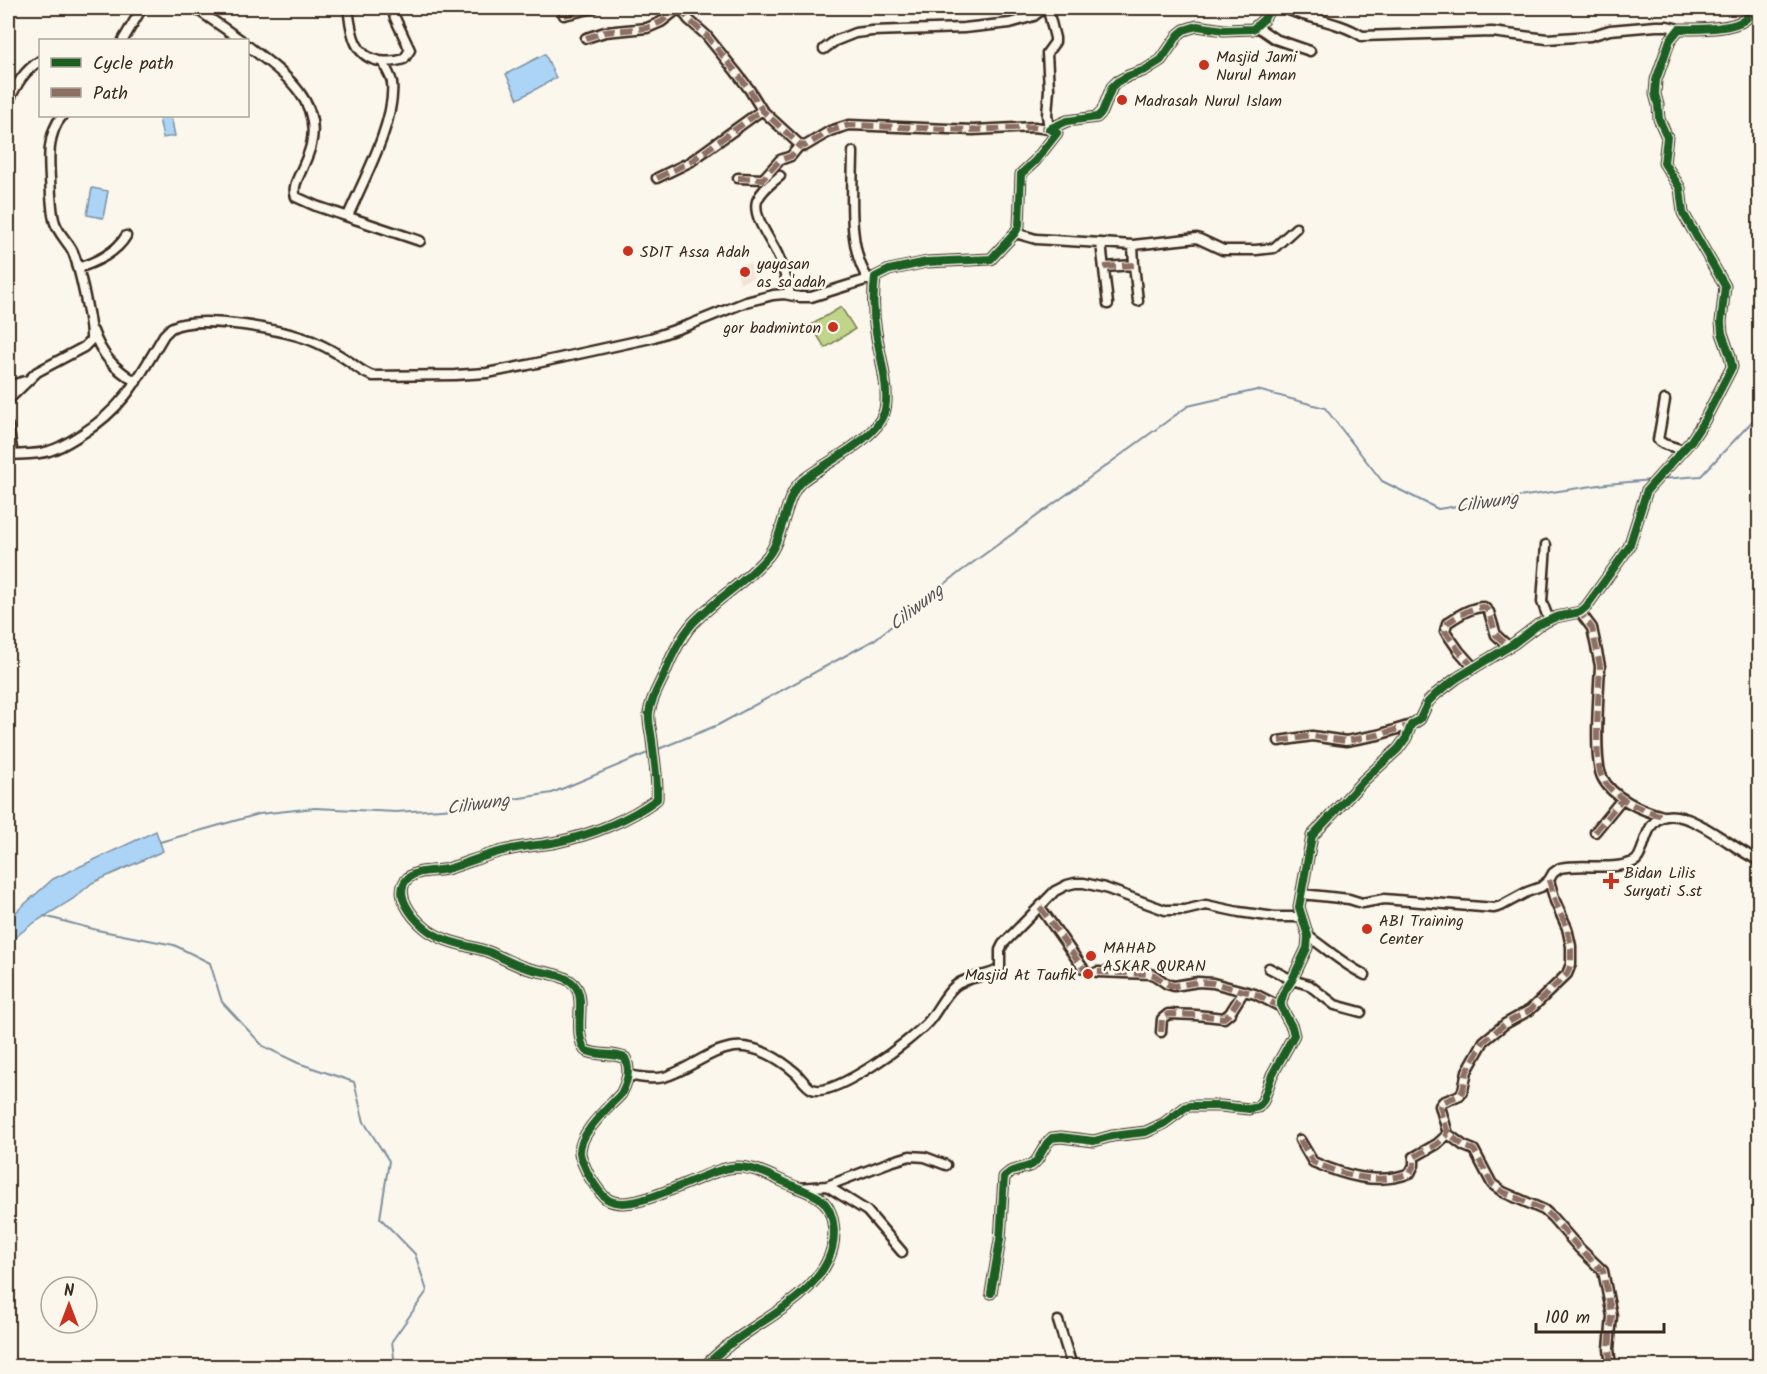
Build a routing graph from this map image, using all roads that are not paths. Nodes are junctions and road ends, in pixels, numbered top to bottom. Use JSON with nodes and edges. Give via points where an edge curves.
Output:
{"nodes":[{"id":1,"x":142,"y":8,"type":"edge"},
{"id":2,"x":195,"y":8,"type":"edge"},
{"id":3,"x":348,"y":8,"type":"edge"},
{"id":4,"x":392,"y":8,"type":"edge"},
{"id":5,"x":594,"y":8,"type":"edge"},
{"id":6,"x":679,"y":8,"type":"edge"},
{"id":7,"x":1045,"y":8,"type":"edge"},
{"id":8,"x":1270,"y":8,"type":"edge"},
{"id":9,"x":1283,"y":8,"type":"edge"},
{"id":10,"x":1747,"y":8,"type":"edge"},
{"id":11,"x":564,"y":15,"type":"dead end"},
{"id":12,"x":1256,"y":26,"type":"junction"},
{"id":13,"x":1679,"y":30,"type":"junction"},
{"id":14,"x":586,"y":38,"type":"dead end"},
{"id":15,"x":124,"y":39,"type":"edge"},
{"id":16,"x":239,"y":39,"type":"edge"},
{"id":17,"x":249,"y":47,"type":"edge"},
{"id":18,"x":824,"y":50,"type":"dead end"},
{"id":19,"x":1310,"y":51,"type":"dead end"},
{"id":20,"x":39,"y":62,"type":"edge"},
{"id":21,"x":384,"y":62,"type":"junction"},
{"id":22,"x":8,"y":102,"type":"edge"},
{"id":23,"x":762,"y":110,"type":"junction"},
{"id":24,"x":61,"y":117,"type":"edge"},
{"id":25,"x":1049,"y":129,"type":"junction"},
{"id":26,"x":800,"y":146,"type":"junction"},
{"id":27,"x":853,"y":152,"type":"dead end"},
{"id":28,"x":780,"y":176,"type":"dead end"},
{"id":29,"x":657,"y":178,"type":"dead end"},
{"id":30,"x":738,"y":178,"type":"dead end"},
{"id":31,"x":348,"y":216,"type":"junction"},
{"id":32,"x":1296,"y":228,"type":"dead end"},
{"id":33,"x":1016,"y":233,"type":"junction"},
{"id":34,"x":126,"y":236,"type":"dead end"},
{"id":35,"x":420,"y":241,"type":"dead end"},
{"id":36,"x":1101,"y":243,"type":"junction"},
{"id":37,"x":1133,"y":245,"type":"junction"},
{"id":38,"x":1134,"y":265,"type":"junction"},
{"id":39,"x":1104,"y":267,"type":"junction"},
{"id":40,"x":77,"y":268,"type":"junction"},
{"id":41,"x":872,"y":279,"type":"junction"},
{"id":42,"x":790,"y":294,"type":"junction"},
{"id":43,"x":1138,"y":301,"type":"dead end"},
{"id":44,"x":1108,"y":304,"type":"dead end"},
{"id":45,"x":92,"y":328,"type":"junction"},
{"id":46,"x":28,"y":380,"type":"junction"},
{"id":47,"x":136,"y":382,"type":"junction"},
{"id":48,"x":8,"y":386,"type":"edge"},
{"id":49,"x":8,"y":400,"type":"edge"},
{"id":50,"x":1665,"y":400,"type":"dead end"},
{"id":51,"x":8,"y":426,"type":"edge"},
{"id":52,"x":1683,"y":450,"type":"junction"},
{"id":53,"x":10,"y":455,"type":"edge"},
{"id":54,"x":1546,"y":544,"type":"dead end"},
{"id":55,"x":1580,"y":612,"type":"junction"},
{"id":56,"x":1549,"y":620,"type":"junction"},
{"id":57,"x":1508,"y":646,"type":"junction"},
{"id":58,"x":1474,"y":668,"type":"junction"},
{"id":59,"x":1411,"y":725,"type":"junction"},
{"id":60,"x":1278,"y":741,"type":"dead end"},
{"id":61,"x":1622,"y":799,"type":"junction"},
{"id":62,"x":1664,"y":816,"type":"junction"},
{"id":63,"x":1594,"y":832,"type":"dead end"},
{"id":64,"x":1760,"y":861,"type":"edge"},
{"id":65,"x":1549,"y":879,"type":"junction"},
{"id":66,"x":1302,"y":894,"type":"junction"},
{"id":67,"x":1040,"y":907,"type":"junction"},
{"id":68,"x":1300,"y":914,"type":"junction"},
{"id":69,"x":1308,"y":936,"type":"junction"},
{"id":70,"x":1083,"y":968,"type":"dead end"},
{"id":71,"x":1269,"y":968,"type":"dead end"},
{"id":72,"x":1097,"y":972,"type":"dead end"},
{"id":73,"x":1365,"y":975,"type":"dead end"},
{"id":74,"x":1292,"y":980,"type":"junction"},
{"id":75,"x":1244,"y":992,"type":"junction"},
{"id":76,"x":1281,"y":1007,"type":"junction"},
{"id":77,"x":1361,"y":1012,"type":"dead end"},
{"id":78,"x":1161,"y":1032,"type":"dead end"},
{"id":79,"x":628,"y":1075,"type":"junction"},
{"id":80,"x":1448,"y":1134,"type":"junction"},
{"id":81,"x":1300,"y":1140,"type":"dead end"},
{"id":82,"x":946,"y":1165,"type":"dead end"},
{"id":83,"x":827,"y":1186,"type":"junction"},
{"id":84,"x":797,"y":1188,"type":"junction"},
{"id":85,"x":902,"y":1252,"type":"dead end"},
{"id":86,"x":991,"y":1293,"type":"dead end"},
{"id":87,"x":1058,"y":1321,"type":"dead end"},
{"id":88,"x":706,"y":1366,"type":"edge"},
{"id":89,"x":1072,"y":1366,"type":"edge"},
{"id":90,"x":1611,"y":1366,"type":"edge"}],
"edges":[{"from":1,"to":15,"type":"street"},
{"from":2,"to":16,"type":"street"},
{"from":3,"to":21,"type":"street","via":[[355,44],[370,58]]},
{"from":4,"to":21,"type":"street","via":[[410,50],[404,59]]},
{"from":5,"to":11,"type":"street"},
{"from":6,"to":14,"type":"street","via":[[647,28]]},
{"from":6,"to":23,"type":"street","via":[[706,35]]},
{"from":7,"to":18,"type":"street","via":[[1034,16],[1010,23],[855,33],[835,40]]},
{"from":7,"to":25,"type":"street","via":[[1055,38],[1047,53]]},
{"from":8,"to":12,"type":"street"},
{"from":9,"to":13,"type":"street","via":[[1348,27],[1362,36],[1491,32],[1547,39],[1656,26]]},
{"from":10,"to":13,"type":"street","via":[[1747,18],[1742,22]]},
{"from":12,"to":19,"type":"street","via":[[1275,39]]},
{"from":12,"to":25,"type":"street","via":[[1224,30],[1197,26],[1184,30],[1161,60],[1117,82],[1097,117],[1067,121]]},
{"from":13,"to":52,"type":"street","via":[[1670,40],[1656,80],[1659,119],[1667,137],[1664,164],[1680,188],[1683,213],[1725,286],[1721,322],[1732,364],[1704,421]]},
{"from":17,"to":31,"type":"street","via":[[290,81],[309,107],[313,136],[294,187],[296,197]]},
{"from":20,"to":22,"type":"street","via":[[17,84]]},
{"from":21,"to":31,"type":"street","via":[[392,83],[389,113]]},
{"from":23,"to":26,"type":"street"},
{"from":23,"to":29,"type":"street","via":[[690,162]]},
{"from":24,"to":40,"type":"street","via":[[55,124],[49,155],[52,209]]},
{"from":25,"to":26,"type":"street","via":[[849,125]]},
{"from":25,"to":33,"type":"street","via":[[1057,133],[1022,174]]},
{"from":26,"to":30,"type":"street","via":[[763,179]]},
{"from":27,"to":41,"type":"street","via":[[855,241],[860,264]]},
{"from":28,"to":42,"type":"street","via":[[762,193],[756,206]]},
{"from":31,"to":35,"type":"street"},
{"from":32,"to":37,"type":"street","via":[[1274,249],[1223,250],[1197,238]]},
{"from":33,"to":36,"type":"street","via":[[1036,239]]},
{"from":33,"to":41,"type":"street","via":[[991,259],[927,262],[889,270]]},
{"from":34,"to":40,"type":"street","via":[[113,252]]},
{"from":36,"to":37,"type":"street"},
{"from":36,"to":39,"type":"street"},
{"from":37,"to":38,"type":"street"},
{"from":38,"to":39,"type":"street"},
{"from":38,"to":43,"type":"street"},
{"from":39,"to":44,"type":"street"},
{"from":40,"to":45,"type":"street"},
{"from":41,"to":42,"type":"street","via":[[811,297]]},
{"from":41,"to":79,"type":"street","via":[[875,331],[886,398],[883,417],[854,445],[800,483],[769,555],[686,632],[652,698],[649,715],[657,799],[620,821],[582,836],[508,849],[438,871],[419,872],[405,880],[402,890],[407,907],[431,932],[526,969],[565,979],[575,986],[585,1050],[625,1058]]},
{"from":42,"to":47,"type":"street","via":[[746,302],[689,326],[624,345],[497,371],[455,375],[373,376],[316,342],[289,333],[206,321],[171,328]]},
{"from":45,"to":46,"type":"street","via":[[89,343]]},
{"from":45,"to":47,"type":"street","via":[[98,347],[120,372]]},
{"from":46,"to":48,"type":"street"},
{"from":46,"to":49,"type":"street"},
{"from":47,"to":53,"type":"street","via":[[117,408],[70,442],[48,452]]},
{"from":50,"to":52,"type":"street","via":[[1658,440]]},
{"from":51,"to":53,"type":"street"},
{"from":52,"to":55,"type":"street","via":[[1647,490],[1629,547]]},
{"from":54,"to":56,"type":"street","via":[[1542,602]]},
{"from":55,"to":56,"type":"street"},
{"from":55,"to":61,"type":"street","via":[[1592,628],[1599,653],[1600,773]]},
{"from":56,"to":57,"type":"street"},
{"from":57,"to":58,"type":"street"},
{"from":57,"to":58,"type":"street","via":[[1496,635],[1484,607],[1453,619],[1445,631]]},
{"from":58,"to":59,"type":"street","via":[[1436,694],[1420,719]]},
{"from":59,"to":60,"type":"street","via":[[1346,741],[1312,736]]},
{"from":59,"to":66,"type":"street","via":[[1398,749],[1312,836]]},
{"from":61,"to":62,"type":"street"},
{"from":61,"to":63,"type":"street"},
{"from":62,"to":64,"type":"street","via":[[1688,819]]},
{"from":62,"to":65,"type":"street","via":[[1651,827],[1635,862],[1562,867]]},
{"from":65,"to":66,"type":"street","via":[[1494,908],[1384,899],[1362,903]]},
{"from":65,"to":80,"type":"street","via":[[1571,946],[1568,974],[1530,1010],[1484,1041],[1470,1064],[1460,1095],[1440,1106]]},
{"from":66,"to":68,"type":"street"},
{"from":67,"to":68,"type":"street","via":[[1055,891],[1084,883],[1165,910],[1206,905],[1275,917],[1297,918]]},
{"from":67,"to":70,"type":"street"},
{"from":67,"to":79,"type":"street","via":[[1003,944],[997,971],[958,984],[914,1036],[834,1086],[813,1089],[772,1057],[739,1047],[716,1052],[664,1077]]},
{"from":68,"to":69,"type":"street"},
{"from":69,"to":73,"type":"street","via":[[1340,962]]},
{"from":69,"to":74,"type":"street","via":[[1306,953]]},
{"from":71,"to":74,"type":"street"},
{"from":72,"to":75,"type":"street","via":[[1150,974],[1174,986],[1203,982]]},
{"from":74,"to":76,"type":"street"},
{"from":74,"to":77,"type":"street","via":[[1313,988],[1335,1005]]},
{"from":75,"to":76,"type":"street"},
{"from":75,"to":78,"type":"street","via":[[1224,1018],[1168,1014],[1162,1019]]},
{"from":76,"to":86,"type":"street","via":[[1294,1035],[1258,1107],[1191,1106],[1146,1132],[1094,1141],[1052,1138],[1032,1165],[1006,1175]]},
{"from":79,"to":84,"type":"street","via":[[621,1094],[589,1130],[580,1149],[591,1178],[606,1198],[620,1202],[642,1200],[737,1167],[759,1171]]},
{"from":80,"to":81,"type":"street","via":[[1414,1157],[1410,1173],[1371,1179],[1313,1162]]},
{"from":80,"to":90,"type":"street","via":[[1474,1150],[1496,1188],[1552,1216],[1603,1271],[1612,1316]]},
{"from":82,"to":83,"type":"street","via":[[925,1157],[904,1157]]},
{"from":83,"to":84,"type":"street"},
{"from":83,"to":85,"type":"street","via":[[867,1211]]},
{"from":84,"to":88,"type":"street","via":[[818,1197],[828,1208],[834,1237],[827,1263],[805,1290]]},
{"from":87,"to":89,"type":"street"}]}
